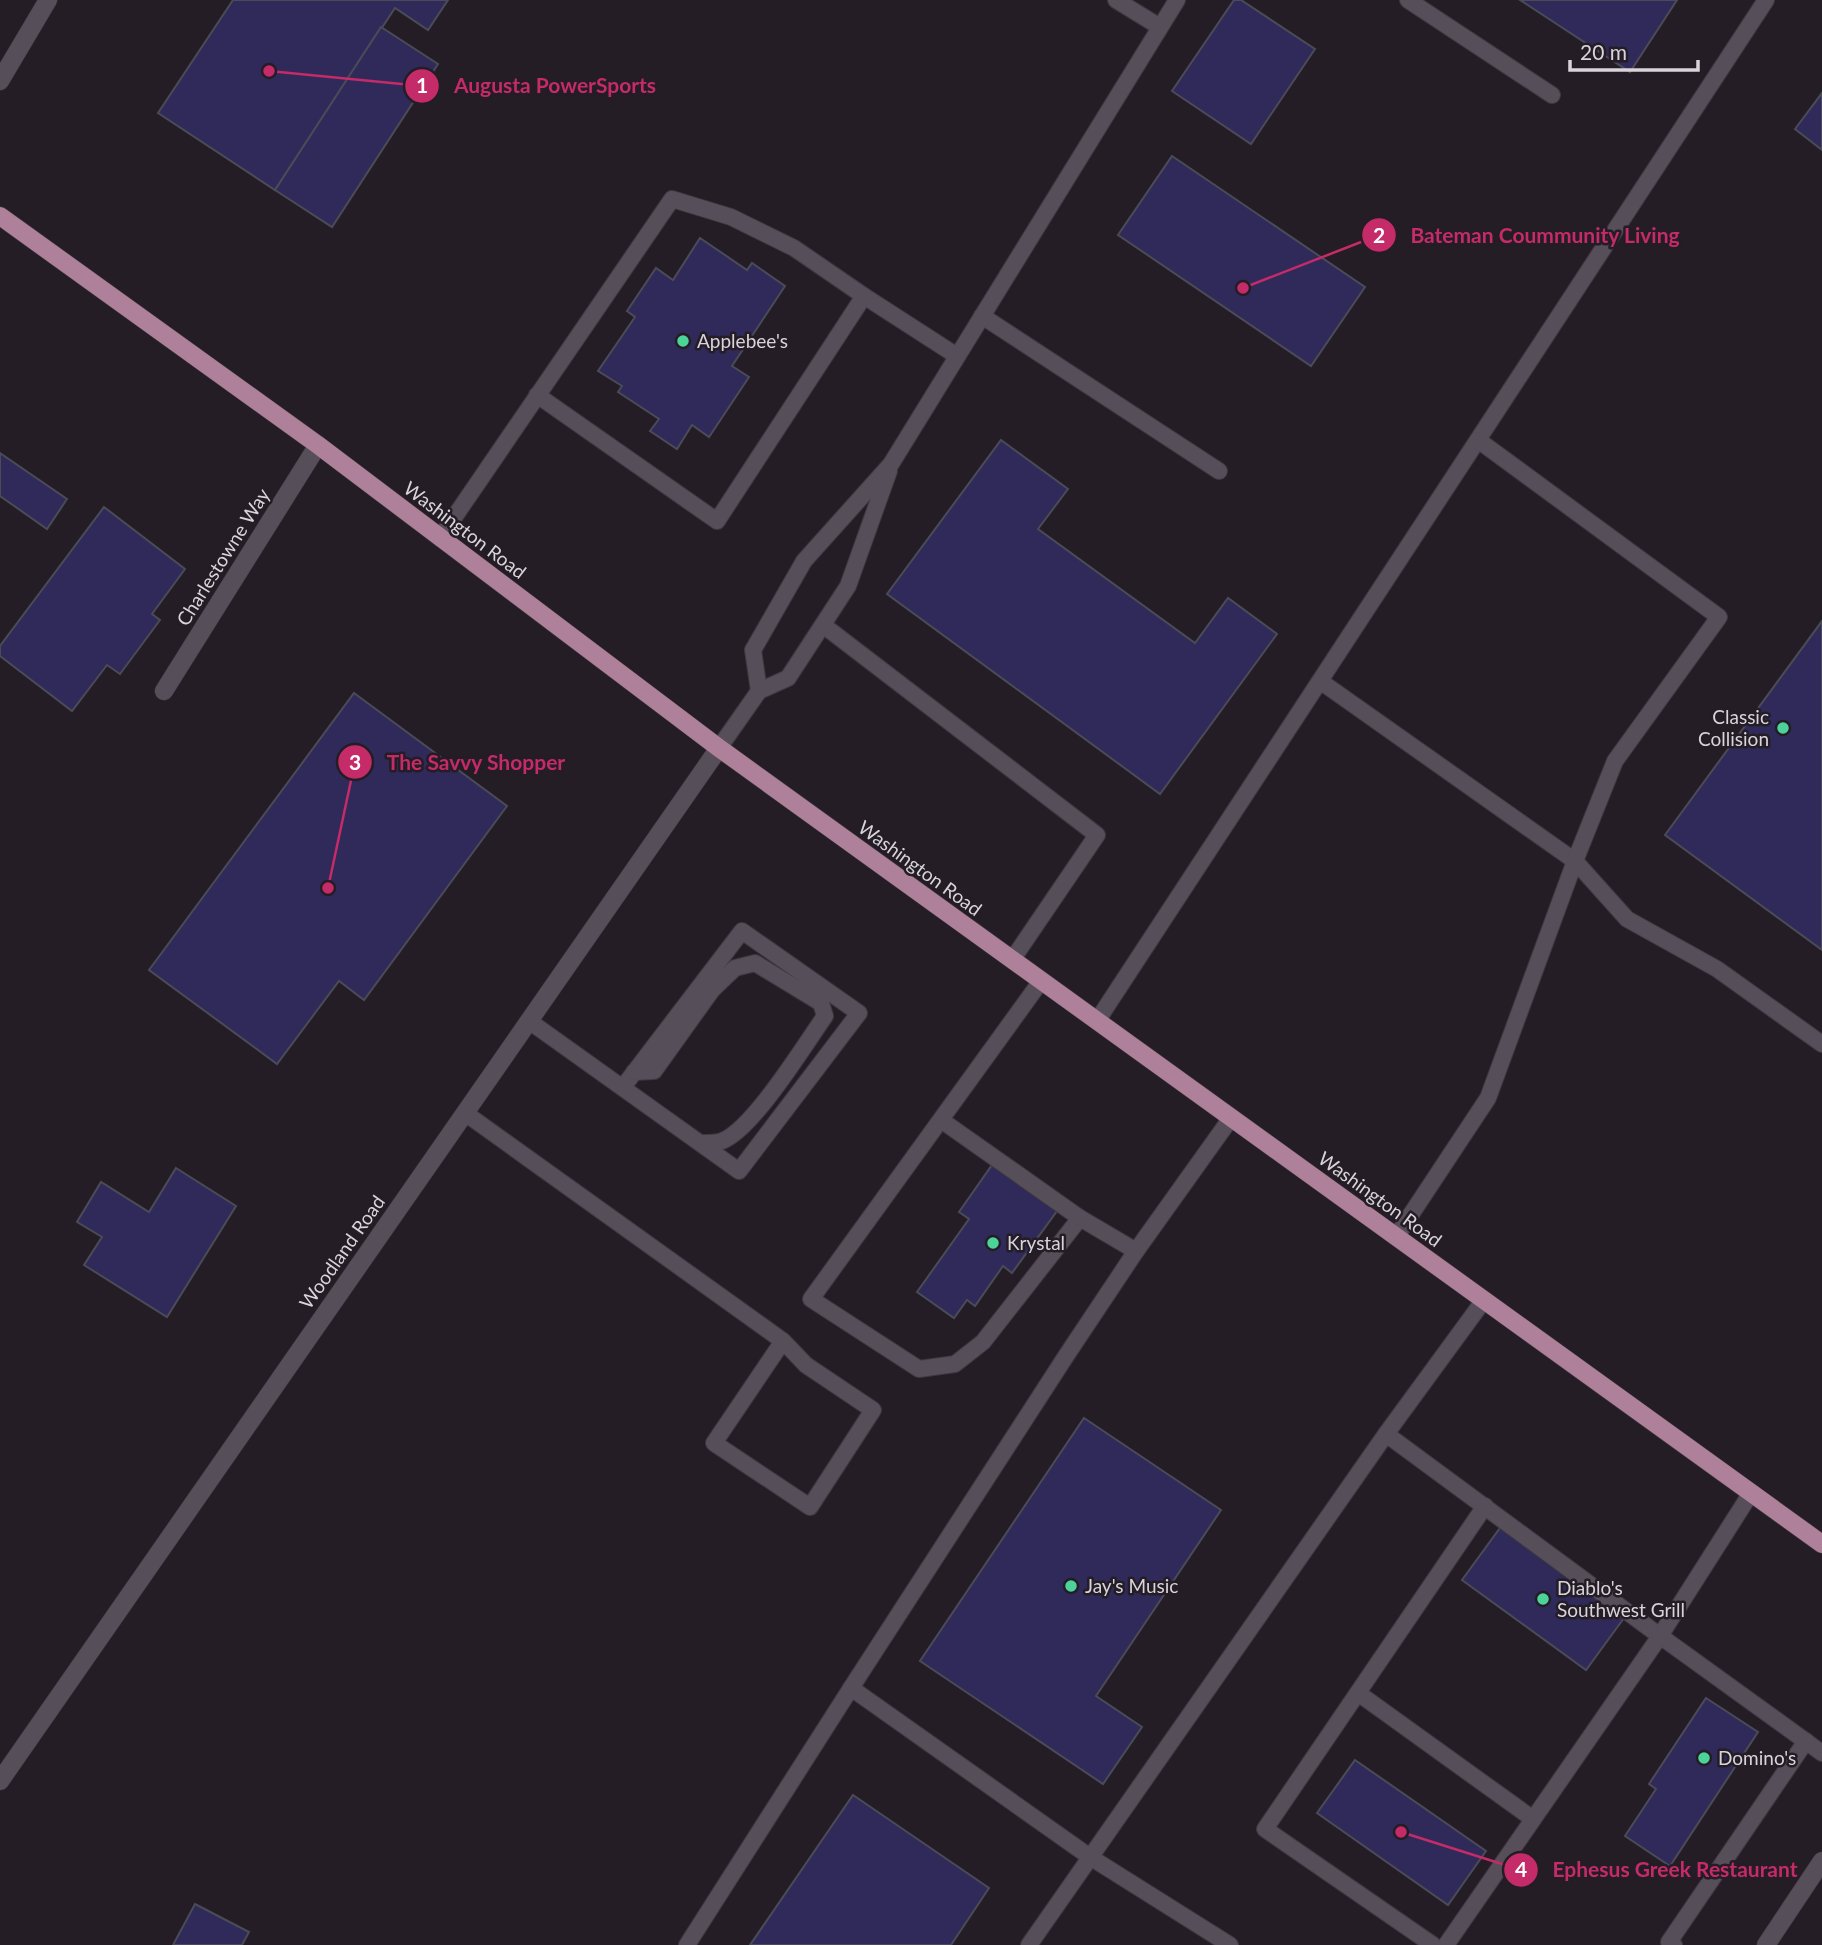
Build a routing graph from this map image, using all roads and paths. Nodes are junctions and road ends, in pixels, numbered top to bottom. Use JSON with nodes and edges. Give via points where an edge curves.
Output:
{"nodes":[{"id":1,"x":48,"y":0,"type":"edge"},
{"id":2,"x":1116,"y":0,"type":"edge"},
{"id":3,"x":1177,"y":0,"type":"edge"},
{"id":4,"x":1408,"y":0,"type":"edge"},
{"id":5,"x":1766,"y":0,"type":"edge"},
{"id":6,"x":1160,"y":27,"type":"junction"},
{"id":7,"x":0,"y":81,"type":"edge"},
{"id":8,"x":1552,"y":95,"type":"dead end"},
{"id":9,"x":0,"y":216,"type":"edge"},
{"id":10,"x":864,"y":296,"type":"junction"},
{"id":11,"x":982,"y":316,"type":"junction"},
{"id":12,"x":957,"y":356,"type":"junction"},
{"id":13,"x":537,"y":396,"type":"junction"},
{"id":14,"x":1478,"y":440,"type":"junction"},
{"id":15,"x":318,"y":445,"type":"junction"},
{"id":16,"x":891,"y":464,"type":"junction"},
{"id":17,"x":1219,"y":471,"type":"dead end"},
{"id":18,"x":440,"y":538,"type":"junction"},
{"id":19,"x":824,"y":625,"type":"junction"},
{"id":20,"x":1320,"y":681,"type":"junction"},
{"id":21,"x":164,"y":691,"type":"dead end"},
{"id":22,"x":759,"y":691,"type":"junction"},
{"id":23,"x":719,"y":748,"type":"junction"},
{"id":24,"x":1575,"y":861,"type":"junction"},
{"id":25,"x":1012,"y":960,"type":"junction"},
{"id":26,"x":1041,"y":981,"type":"junction"},
{"id":27,"x":529,"y":1021,"type":"junction"},
{"id":28,"x":1097,"y":1021,"type":"junction"},
{"id":29,"x":1822,"y":1044,"type":"edge"},
{"id":30,"x":634,"y":1072,"type":"junction"},
{"id":31,"x":623,"y":1087,"type":"junction"},
{"id":32,"x":465,"y":1113,"type":"junction"},
{"id":33,"x":1231,"y":1118,"type":"junction"},
{"id":34,"x":941,"y":1120,"type":"junction"},
{"id":35,"x":701,"y":1143,"type":"junction"},
{"id":36,"x":1080,"y":1218,"type":"junction"},
{"id":37,"x":1396,"y":1237,"type":"junction"},
{"id":38,"x":1136,"y":1251,"type":"junction"},
{"id":39,"x":1484,"y":1300,"type":"junction"},
{"id":40,"x":783,"y":1341,"type":"junction"},
{"id":41,"x":1386,"y":1434,"type":"junction"},
{"id":42,"x":1751,"y":1493,"type":"junction"},
{"id":43,"x":1485,"y":1506,"type":"junction"},
{"id":44,"x":1822,"y":1544,"type":"edge"},
{"id":45,"x":1660,"y":1636,"type":"junction"},
{"id":46,"x":851,"y":1688,"type":"junction"},
{"id":47,"x":1358,"y":1693,"type":"junction"},
{"id":48,"x":1806,"y":1741,"type":"junction"},
{"id":49,"x":1822,"y":1753,"type":"edge"},
{"id":50,"x":0,"y":1781,"type":"edge"},
{"id":51,"x":1533,"y":1819,"type":"junction"},
{"id":52,"x":1090,"y":1857,"type":"junction"},
{"id":53,"x":1822,"y":1861,"type":"edge"},
{"id":54,"x":687,"y":1945,"type":"edge"},
{"id":55,"x":1029,"y":1945,"type":"edge"},
{"id":56,"x":1230,"y":1945,"type":"edge"},
{"id":57,"x":1433,"y":1945,"type":"edge"},
{"id":58,"x":1446,"y":1945,"type":"edge"},
{"id":59,"x":1674,"y":1945,"type":"edge"},
{"id":60,"x":1766,"y":1945,"type":"edge"}],
"edges":[{"from":1,"to":7,"type":"street"},
{"from":2,"to":6,"type":"lane"},
{"from":3,"to":6,"type":"lane"},
{"from":4,"to":8,"type":"lane"},
{"from":5,"to":14,"type":"lane"},
{"from":6,"to":11,"type":"lane"},
{"from":9,"to":15,"type":"main road","name":"Washington Road"},
{"from":10,"to":12,"type":"lane"},
{"from":10,"to":13,"type":"lane","via":[[794,248],[731,217],[672,199]]},
{"from":10,"to":13,"type":"lane","via":[[717,521]]},
{"from":11,"to":12,"type":"lane"},
{"from":11,"to":17,"type":"lane"},
{"from":12,"to":16,"type":"lane"},
{"from":13,"to":18,"type":"lane"},
{"from":14,"to":20,"type":"lane"},
{"from":14,"to":24,"type":"lane","via":[[1719,617],[1615,761]]},
{"from":15,"to":18,"type":"main road","name":"Washington Road"},
{"from":15,"to":21,"type":"street","name":"Charlestowne Way"},
{"from":16,"to":19,"type":"lane","via":[[848,586]]},
{"from":16,"to":22,"type":"lane","via":[[804,561],[753,650]]},
{"from":18,"to":23,"type":"main road","name":"Washington Road"},
{"from":19,"to":22,"type":"lane","via":[[788,678]]},
{"from":19,"to":25,"type":"lane","via":[[1097,835]]},
{"from":20,"to":24,"type":"lane"},
{"from":20,"to":28,"type":"lane"},
{"from":22,"to":23,"type":"lane"},
{"from":23,"to":25,"type":"main road","name":"Washington Road"},
{"from":23,"to":27,"type":"street","name":"Woodland Road"},
{"from":24,"to":29,"type":"lane","via":[[1627,919],[1717,969]]},
{"from":24,"to":37,"type":"lane","via":[[1488,1098]]},
{"from":25,"to":26,"type":"main road","name":"Washington Road"},
{"from":26,"to":28,"type":"main road","name":"Washington Road"},
{"from":26,"to":34,"type":"lane"},
{"from":27,"to":31,"type":"lane"},
{"from":27,"to":32,"type":"street","name":"Woodland Road"},
{"from":28,"to":33,"type":"main road","name":"Washington Road"},
{"from":30,"to":31,"type":"lane"},
{"from":30,"to":35,"type":"lane","via":[[654,1071],[712,990],[735,968],[755,963],[821,1003],[825,1016],[738,1132],[721,1142]]},
{"from":30,"to":35,"type":"lane","via":[[743,932],[859,1013],[739,1171]]},
{"from":31,"to":35,"type":"lane"},
{"from":32,"to":40,"type":"lane"},
{"from":32,"to":50,"type":"street","name":"Woodland Road"},
{"from":33,"to":37,"type":"main road","name":"Washington Road"},
{"from":33,"to":38,"type":"lane"},
{"from":34,"to":36,"type":"lane"},
{"from":34,"to":36,"type":"lane","via":[[811,1299],[919,1368],[955,1364],[983,1342]]},
{"from":36,"to":38,"type":"lane"},
{"from":37,"to":39,"type":"main road","name":"Washington Road"},
{"from":38,"to":46,"type":"lane"},
{"from":39,"to":41,"type":"lane"},
{"from":39,"to":42,"type":"main road","name":"Washington Road"},
{"from":40,"to":40,"type":"lane","via":[[806,1365],[873,1410],[810,1507],[714,1443]]},
{"from":41,"to":43,"type":"lane"},
{"from":41,"to":52,"type":"lane"},
{"from":42,"to":44,"type":"main road","name":"Washington Road"},
{"from":42,"to":45,"type":"lane"},
{"from":43,"to":45,"type":"lane"},
{"from":43,"to":47,"type":"lane"},
{"from":45,"to":48,"type":"lane"},
{"from":45,"to":51,"type":"lane"},
{"from":46,"to":52,"type":"lane"},
{"from":46,"to":54,"type":"lane"},
{"from":47,"to":51,"type":"lane"},
{"from":47,"to":57,"type":"lane","via":[[1265,1829]]},
{"from":48,"to":49,"type":"lane"},
{"from":48,"to":59,"type":"lane","via":[[1669,1942]]},
{"from":51,"to":58,"type":"lane"},
{"from":52,"to":55,"type":"lane"},
{"from":52,"to":56,"type":"lane"},
{"from":53,"to":60,"type":"street"}]}
